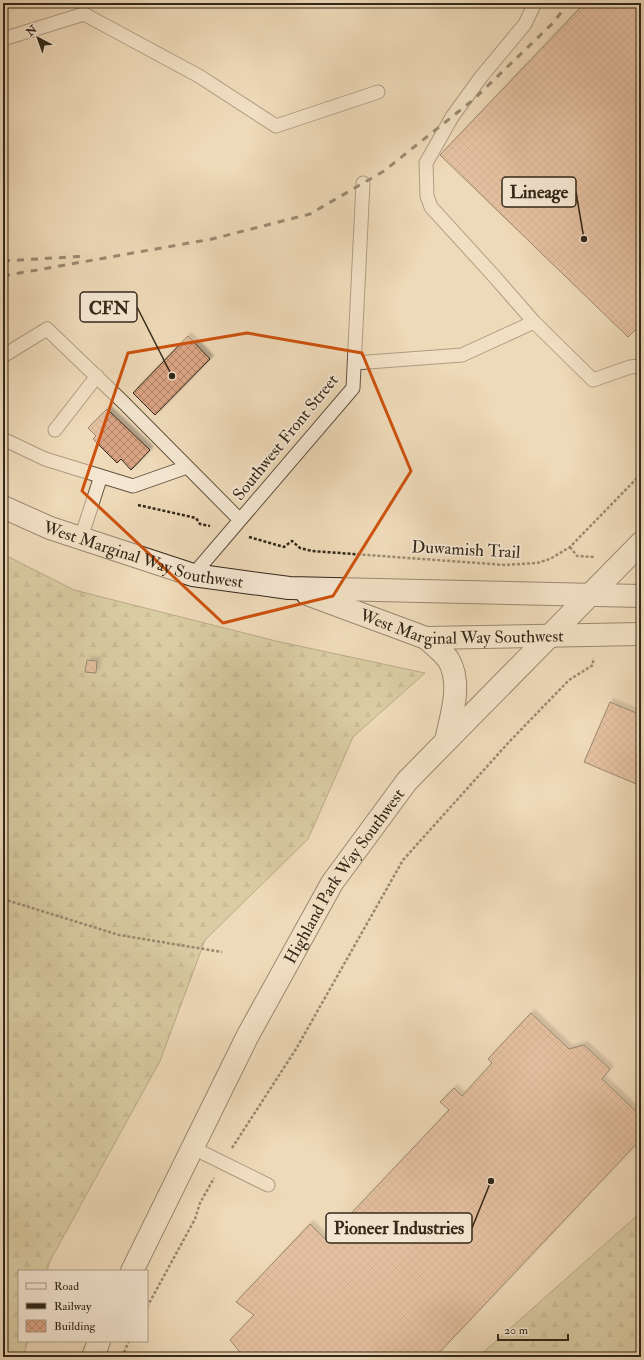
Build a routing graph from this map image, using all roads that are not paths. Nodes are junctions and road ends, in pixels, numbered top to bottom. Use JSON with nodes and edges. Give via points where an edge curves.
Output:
{"nodes":[{"id":1,"x":535,"y":3,"type":"edge"},
{"id":2,"x":3,"y":39,"type":"edge"},
{"id":3,"x":378,"y":92,"type":"dead end"},
{"id":4,"x":363,"y":183,"type":"dead end"},
{"id":5,"x":534,"y":322,"type":"junction"},
{"id":6,"x":3,"y":356,"type":"edge"},
{"id":7,"x":354,"y":363,"type":"junction"},
{"id":8,"x":641,"y":366,"type":"edge"},
{"id":9,"x":96,"y":376,"type":"junction"},
{"id":10,"x":55,"y":430,"type":"dead end"},
{"id":11,"x":3,"y":438,"type":"edge"},
{"id":12,"x":187,"y":467,"type":"junction"},
{"id":13,"x":101,"y":476,"type":"junction"},
{"id":14,"x":3,"y":507,"type":"edge"},
{"id":15,"x":240,"y":520,"type":"junction"},
{"id":16,"x":81,"y":538,"type":"junction"},
{"id":17,"x":641,"y":543,"type":"edge"},
{"id":18,"x":193,"y":575,"type":"junction"},
{"id":19,"x":289,"y":588,"type":"junction"},
{"id":20,"x":591,"y":595,"type":"junction"},
{"id":21,"x":641,"y":596,"type":"edge"},
{"id":22,"x":641,"y":634,"type":"edge"},
{"id":23,"x":551,"y":636,"type":"junction"},
{"id":24,"x":426,"y":638,"type":"junction"},
{"id":25,"x":446,"y":741,"type":"junction"},
{"id":26,"x":193,"y":1148,"type":"junction"},
{"id":27,"x":268,"y":1185,"type":"dead end"},
{"id":28,"x":132,"y":1270,"type":"edge"},
{"id":29,"x":99,"y":1342,"type":"edge"},
{"id":30,"x":93,"y":1357,"type":"edge"}],
"edges":[{"from":1,"to":5,"type":"lane","via":[[525,24],[452,117],[426,163],[430,208]]},
{"from":2,"to":3,"type":"lane","via":[[84,14],[199,76],[276,126]]},
{"from":4,"to":7,"type":"lane","name":"Southwest Front Street"},
{"from":5,"to":7,"type":"lane","via":[[462,355]]},
{"from":5,"to":8,"type":"lane","via":[[593,380],[630,367]]},
{"from":6,"to":9,"type":"lane","via":[[46,328]]},
{"from":7,"to":15,"type":"lane","name":"Southwest Front Street","via":[[353,388]]},
{"from":9,"to":10,"type":"lane"},
{"from":9,"to":12,"type":"lane"},
{"from":11,"to":13,"type":"lane","via":[[45,458]]},
{"from":12,"to":13,"type":"lane","via":[[133,486]]},
{"from":12,"to":15,"type":"lane"},
{"from":13,"to":16,"type":"lane"},
{"from":14,"to":16,"type":"main road","name":"West Marginal Way Southwest","via":[[50,528]]},
{"from":15,"to":18,"type":"lane","name":"Southwest Front Street"},
{"from":16,"to":18,"type":"main road","name":"West Marginal Way Southwest"},
{"from":17,"to":20,"type":"main road","name":"Highland Park Way Southwest"},
{"from":18,"to":19,"type":"main road","name":"West Marginal Way Southwest"},
{"from":19,"to":20,"type":"main road","name":"West Marginal Way Southwest"},
{"from":19,"to":24,"type":"main road","name":"West Marginal Way Southwest"},
{"from":20,"to":21,"type":"main road","name":"West Marginal Way Southwest"},
{"from":20,"to":23,"type":"main road","name":"Highland Park Way Southwest"},
{"from":22,"to":23,"type":"main road","name":"West Marginal Way Southwest"},
{"from":23,"to":24,"type":"main road","name":"West Marginal Way Southwest"},
{"from":23,"to":25,"type":"main road","name":"Highland Park Way Southwest"},
{"from":24,"to":25,"type":"main road","via":[[448,659],[453,673],[456,691]]},
{"from":25,"to":26,"type":"main road","name":"Highland Park Way Southwest","via":[[407,780],[332,883],[247,1037]]},
{"from":26,"to":27,"type":"lane"},
{"from":26,"to":28,"type":"main road","name":"Highland Park Way Southwest"},
{"from":29,"to":30,"type":"main road"}]}
